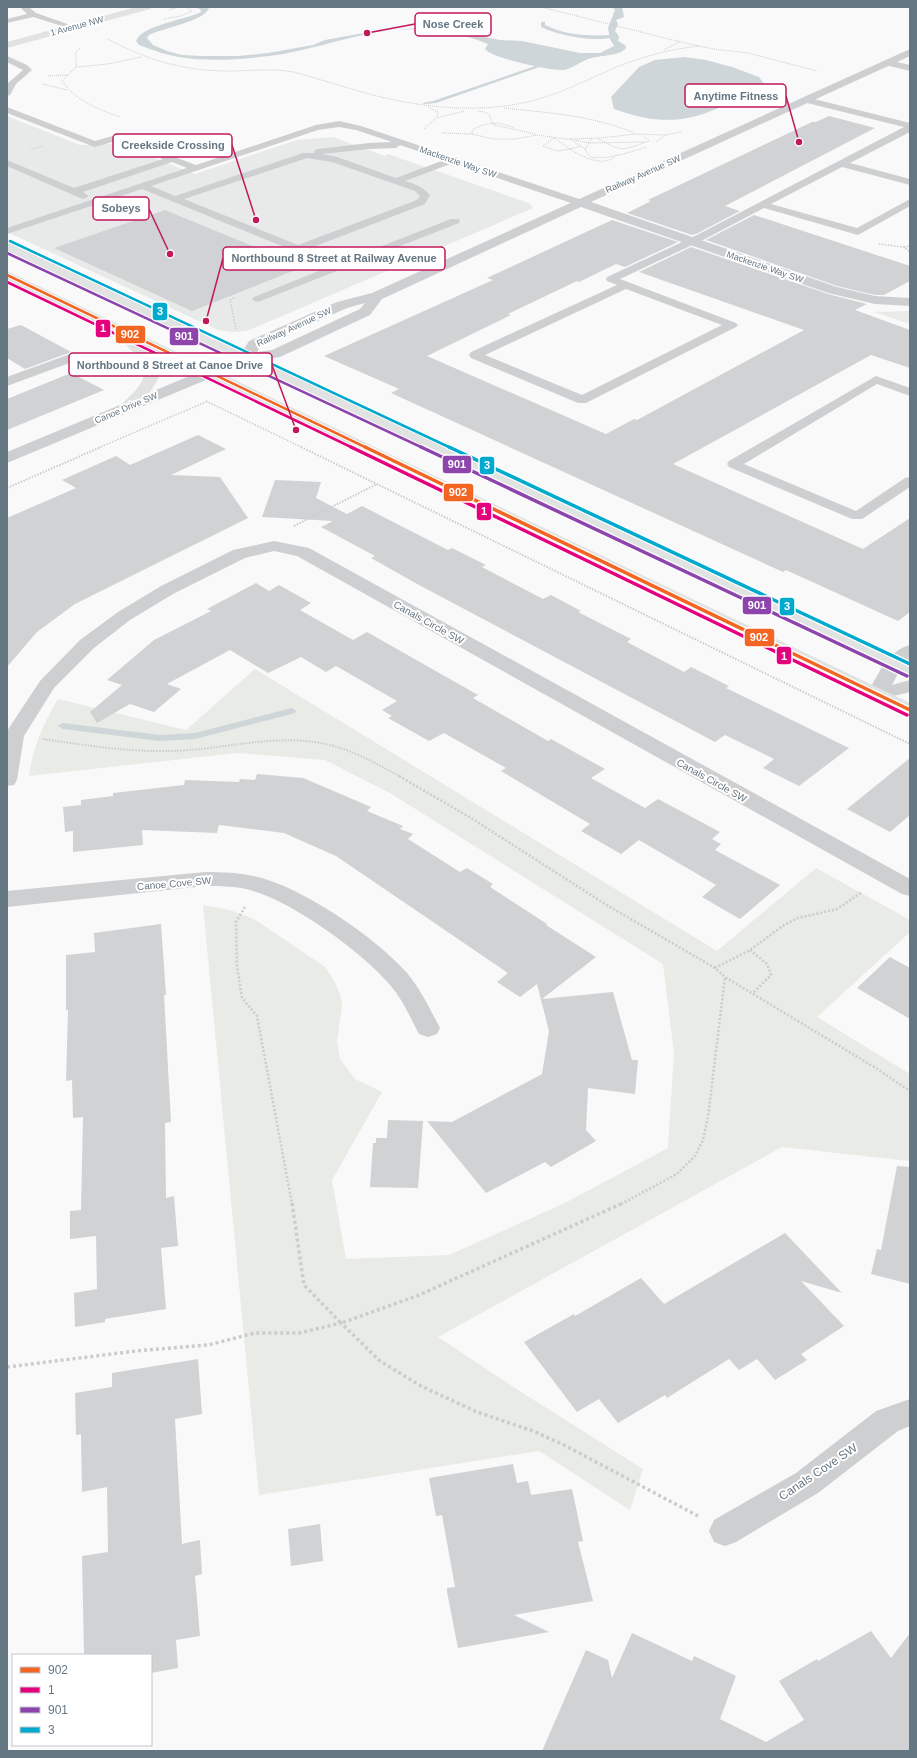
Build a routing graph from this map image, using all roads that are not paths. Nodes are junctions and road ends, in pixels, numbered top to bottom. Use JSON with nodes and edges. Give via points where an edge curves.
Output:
{"nodes":[{"id":1,"x":24,"y":7,"type":"edge"},
{"id":2,"x":143,"y":8,"type":"edge"},
{"id":3,"x":33,"y":14,"type":"junction"},
{"id":4,"x":7,"y":21,"type":"edge"},
{"id":5,"x":72,"y":27,"type":"junction"},
{"id":6,"x":7,"y":45,"type":"edge"},
{"id":7,"x":910,"y":52,"type":"edge"},
{"id":8,"x":7,"y":59,"type":"edge"},
{"id":9,"x":888,"y":63,"type":"junction"},
{"id":10,"x":910,"y":68,"type":"edge"},
{"id":11,"x":12,"y":72,"type":"dead end"},
{"id":12,"x":22,"y":76,"type":"junction"},
{"id":13,"x":9,"y":84,"type":"edge"},
{"id":14,"x":7,"y":93,"type":"edge"},
{"id":15,"x":806,"y":100,"type":"junction"},
{"id":16,"x":7,"y":110,"type":"edge"},
{"id":17,"x":910,"y":127,"type":"edge"},
{"id":18,"x":409,"y":145,"type":"junction"},
{"id":19,"x":241,"y":153,"type":"junction"},
{"id":20,"x":306,"y":155,"type":"junction"},
{"id":21,"x":173,"y":159,"type":"junction"},
{"id":22,"x":453,"y":160,"type":"junction"},
{"id":23,"x":7,"y":164,"type":"edge"},
{"id":24,"x":842,"y":164,"type":"junction"},
{"id":25,"x":275,"y":165,"type":"junction"},
{"id":26,"x":196,"y":168,"type":"junction"},
{"id":27,"x":396,"y":181,"type":"junction"},
{"id":28,"x":910,"y":182,"type":"edge"},
{"id":29,"x":142,"y":186,"type":"junction"},
{"id":30,"x":73,"y":192,"type":"junction"},
{"id":31,"x":175,"y":199,"type":"junction"},
{"id":32,"x":96,"y":201,"type":"junction"},
{"id":33,"x":910,"y":202,"type":"edge"},
{"id":34,"x":581,"y":203,"type":"junction"},
{"id":35,"x":763,"y":205,"type":"junction"},
{"id":36,"x":454,"y":221,"type":"dead end"},
{"id":37,"x":7,"y":231,"type":"edge"},
{"id":38,"x":693,"y":241,"type":"junction"},
{"id":39,"x":7,"y":246,"type":"edge"},
{"id":40,"x":298,"y":249,"type":"junction"},
{"id":41,"x":341,"y":266,"type":"junction"},
{"id":42,"x":7,"y":274,"type":"edge"},
{"id":43,"x":626,"y":285,"type":"junction"},
{"id":44,"x":258,"y":299,"type":"dead end"},
{"id":45,"x":910,"y":302,"type":"edge"},
{"id":46,"x":119,"y":329,"type":"junction"},
{"id":47,"x":70,"y":358,"type":"dead end"},
{"id":48,"x":246,"y":358,"type":"junction"},
{"id":49,"x":211,"y":373,"type":"junction"},
{"id":50,"x":8,"y":381,"type":"edge"},
{"id":51,"x":910,"y":392,"type":"edge"},
{"id":52,"x":126,"y":408,"type":"junction"},
{"id":53,"x":7,"y":458,"type":"edge"},
{"id":54,"x":910,"y":481,"type":"edge"},
{"id":55,"x":910,"y":651,"type":"edge"},
{"id":56,"x":902,"y":667,"type":"edge"},
{"id":57,"x":910,"y":686,"type":"edge"},
{"id":58,"x":877,"y":694,"type":"junction"},
{"id":59,"x":910,"y":710,"type":"edge"},
{"id":60,"x":7,"y":780,"type":"edge"},
{"id":61,"x":910,"y":889,"type":"edge"},
{"id":62,"x":7,"y":899,"type":"edge"},
{"id":63,"x":428,"y":1028,"type":"dead end"},
{"id":64,"x":910,"y":1412,"type":"edge"},
{"id":65,"x":724,"y":1531,"type":"road end"}],
"edges":[{"from":1,"to":3,"type":"lane"},
{"from":2,"to":5,"type":"main road","name":"1 Avenue NW"},
{"from":3,"to":4,"type":"lane"},
{"from":3,"to":5,"type":"lane"},
{"from":5,"to":6,"type":"main road","name":"1 Avenue NW"},
{"from":7,"to":9,"type":"street","name":"Railway Avenue SW"},
{"from":8,"to":12,"type":"lane","via":[[28,70]]},
{"from":9,"to":10,"type":"lane"},
{"from":9,"to":15,"type":"street","name":"Railway Avenue SW"},
{"from":11,"to":12,"type":"lane"},
{"from":12,"to":13,"type":"lane"},
{"from":13,"to":14,"type":"lane"},
{"from":15,"to":17,"type":"lane"},
{"from":15,"to":34,"type":"street","name":"Railway Avenue SW"},
{"from":16,"to":21,"type":"lane","via":[[95,144],[116,138]]},
{"from":17,"to":24,"type":"lane"},
{"from":18,"to":19,"type":"lane","name":"Mackenzie Way SW","via":[[339,124],[316,128]]},
{"from":18,"to":20,"type":"lane","via":[[362,146]]},
{"from":18,"to":22,"type":"lane","name":"Mackenzie Way SW"},
{"from":19,"to":25,"type":"lane"},
{"from":19,"to":26,"type":"lane","name":"Mackenzie Way SW"},
{"from":20,"to":25,"type":"lane"},
{"from":20,"to":27,"type":"lane","via":[[334,159]]},
{"from":21,"to":26,"type":"lane"},
{"from":21,"to":30,"type":"lane"},
{"from":22,"to":27,"type":"lane"},
{"from":22,"to":34,"type":"lane","name":"Mackenzie Way SW"},
{"from":23,"to":30,"type":"lane"},
{"from":24,"to":28,"type":"lane"},
{"from":24,"to":35,"type":"lane"},
{"from":25,"to":31,"type":"lane"},
{"from":26,"to":29,"type":"lane","name":"Mackenzie Way SW"},
{"from":27,"to":40,"type":"lane","via":[[418,189],[425,195],[421,202]]},
{"from":29,"to":31,"type":"lane"},
{"from":29,"to":32,"type":"lane","name":"Mackenzie Way SW"},
{"from":30,"to":32,"type":"lane"},
{"from":31,"to":40,"type":"lane"},
{"from":32,"to":37,"type":"lane","name":"Mackenzie Way SW"},
{"from":33,"to":35,"type":"lane","via":[[858,232]]},
{"from":34,"to":38,"type":"street","name":"Mackenzie Way SW"},
{"from":34,"to":48,"type":"street","name":"Railway Avenue SW","via":[[377,296],[365,312],[275,354]]},
{"from":35,"to":38,"type":"lane"},
{"from":36,"to":41,"type":"lane"},
{"from":38,"to":43,"type":"lane","via":[[611,279]]},
{"from":38,"to":45,"type":"street","name":"Mackenzie Way SW","via":[[848,295],[881,301]]},
{"from":39,"to":48,"type":"main road"},
{"from":40,"to":41,"type":"lane"},
{"from":41,"to":44,"type":"lane"},
{"from":42,"to":46,"type":"main road"},
{"from":43,"to":43,"type":"lane","via":[[732,325],[582,400],[476,355]]},
{"from":46,"to":49,"type":"main road"},
{"from":46,"to":52,"type":"main road","via":[[151,365],[153,371],[151,381]]},
{"from":47,"to":50,"type":"street"},
{"from":48,"to":49,"type":"street","name":"Canoe Drive SW"},
{"from":48,"to":56,"type":"main road"},
{"from":49,"to":52,"type":"street","name":"Canoe Drive SW"},
{"from":49,"to":58,"type":"main road"},
{"from":51,"to":54,"type":"lane","via":[[876,380],[734,464],[857,516]]},
{"from":52,"to":53,"type":"street","name":"Canoe Drive SW"},
{"from":55,"to":56,"type":"street"},
{"from":56,"to":58,"type":"street"},
{"from":57,"to":58,"type":"street"},
{"from":58,"to":59,"type":"main road"},
{"from":60,"to":61,"type":"street","name":"Canals Circle SW","via":[[14,736],[47,685],[87,644],[124,616],[167,590],[239,554],[274,546],[303,552]]},
{"from":62,"to":63,"type":"street","name":"Canoe Cove SW","via":[[205,878],[237,879],[259,885],[292,899],[337,927],[385,965],[409,992]]},
{"from":64,"to":65,"type":"street","name":"Canals Cove SW","via":[[887,1421],[807,1483]]}]}
